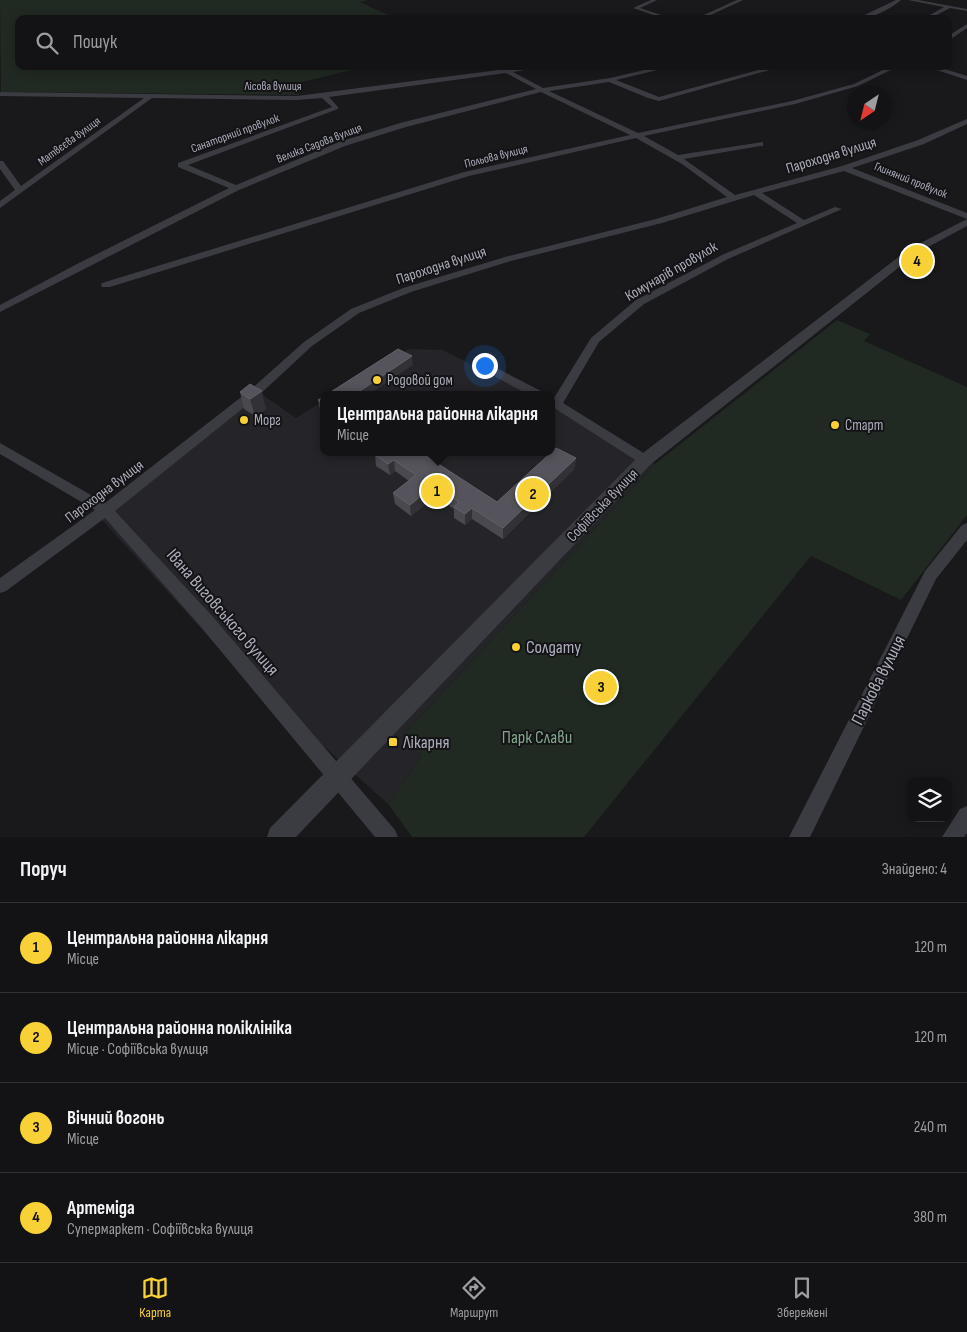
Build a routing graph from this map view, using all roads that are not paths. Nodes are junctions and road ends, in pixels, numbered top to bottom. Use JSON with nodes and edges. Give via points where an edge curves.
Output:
{"nodes":[{"id":1,"x":655,"y":0,"type":"edge"},
{"id":2,"x":741,"y":0,"type":"edge"},
{"id":3,"x":900,"y":0,"type":"edge"},
{"id":4,"x":910,"y":0,"type":"edge"},
{"id":5,"x":949,"y":7,"type":"junction"},
{"id":6,"x":967,"y":10,"type":"edge"},
{"id":7,"x":655,"y":14,"type":"junction"},
{"id":8,"x":651,"y":15,"type":"edge"},
{"id":9,"x":658,"y":15,"type":"edge"},
{"id":10,"x":706,"y":15,"type":"edge"},
{"id":11,"x":868,"y":15,"type":"edge"},
{"id":12,"x":933,"y":15,"type":"edge"},
{"id":13,"x":967,"y":26,"type":"edge"},
{"id":14,"x":952,"y":37,"type":"edge"},
{"id":15,"x":504,"y":70,"type":"edge"},
{"id":16,"x":520,"y":70,"type":"edge"},
{"id":17,"x":654,"y":70,"type":"edge"},
{"id":18,"x":767,"y":70,"type":"edge"},
{"id":19,"x":887,"y":70,"type":"edge"},
{"id":20,"x":941,"y":70,"type":"edge"},
{"id":21,"x":507,"y":72,"type":"junction"},
{"id":22,"x":967,"y":78,"type":"edge"},
{"id":23,"x":610,"y":80,"type":"junction"},
{"id":24,"x":540,"y":90,"type":"junction"},
{"id":25,"x":0,"y":94,"type":"edge"},
{"id":26,"x":151,"y":96,"type":"junction"},
{"id":27,"x":324,"y":96,"type":"junction"},
{"id":28,"x":967,"y":121,"type":"edge"},
{"id":29,"x":635,"y":136,"type":"junction"},
{"id":30,"x":760,"y":144,"type":"dead end"},
{"id":31,"x":677,"y":158,"type":"junction"},
{"id":32,"x":0,"y":163,"type":"edge"},
{"id":33,"x":845,"y":168,"type":"junction"},
{"id":34,"x":4,"y":177,"type":"edge"},
{"id":35,"x":236,"y":188,"type":"junction"},
{"id":36,"x":20,"y":191,"type":"junction"},
{"id":37,"x":755,"y":192,"type":"junction"},
{"id":38,"x":734,"y":198,"type":"junction"},
{"id":39,"x":0,"y":205,"type":"edge"},
{"id":40,"x":838,"y":209,"type":"dead end"},
{"id":41,"x":967,"y":216,"type":"edge"},
{"id":42,"x":967,"y":222,"type":"edge"},
{"id":43,"x":802,"y":223,"type":"junction"},
{"id":44,"x":106,"y":286,"type":"dead end"},
{"id":45,"x":0,"y":309,"type":"edge"},
{"id":46,"x":481,"y":364,"type":"dead end"},
{"id":47,"x":532,"y":391,"type":"edge"},
{"id":48,"x":555,"y":399,"type":"edge"},
{"id":49,"x":555,"y":403,"type":"edge"},
{"id":50,"x":0,"y":448,"type":"edge"},
{"id":51,"x":645,"y":460,"type":"junction"},
{"id":52,"x":106,"y":510,"type":"junction"},
{"id":53,"x":967,"y":529,"type":"edge"},
{"id":54,"x":0,"y":586,"type":"edge"},
{"id":55,"x":338,"y":776,"type":"junction"},
{"id":56,"x":967,"y":816,"type":"edge"},
{"id":57,"x":279,"y":837,"type":"edge"},
{"id":58,"x":388,"y":837,"type":"edge"},
{"id":59,"x":799,"y":837,"type":"edge"},
{"id":60,"x":952,"y":837,"type":"edge"}],
"edges":[{"from":1,"to":7,"type":"street","via":[[636,8]]},
{"from":2,"to":10,"type":"street"},
{"from":3,"to":11,"type":"street"},
{"from":4,"to":5,"type":"street"},
{"from":5,"to":6,"type":"street"},
{"from":5,"to":12,"type":"street"},
{"from":7,"to":8,"type":"street"},
{"from":7,"to":9,"type":"street"},
{"from":13,"to":14,"type":"street"},
{"from":15,"to":21,"type":"street"},
{"from":16,"to":21,"type":"street","name":"Лісова вулиця"},
{"from":17,"to":23,"type":"street","name":"Велика Садова вулиця"},
{"from":18,"to":23,"type":"street","via":[[659,99]]},
{"from":19,"to":29,"type":"street","name":"Польова вулиця","via":[[856,84],[794,103]]},
{"from":20,"to":22,"type":"street"},
{"from":21,"to":24,"type":"street"},
{"from":21,"to":27,"type":"street","name":"Лісова вулиця"},
{"from":23,"to":24,"type":"street","name":"Велика Садова вулиця"},
{"from":24,"to":29,"type":"street"},
{"from":24,"to":35,"type":"street","name":"Велика Садова вулиця","via":[[342,144]]},
{"from":25,"to":26,"type":"street","name":"Лісова вулиця"},
{"from":26,"to":27,"type":"street","name":"Лісова вулиця"},
{"from":26,"to":36,"type":"street","name":"Матвєєва вулиця"},
{"from":27,"to":35,"type":"street","name":"Санаторний провулок","via":[[336,108],[181,165]]},
{"from":28,"to":33,"type":"street","name":"Пароходна вулиця","via":[[921,142]]},
{"from":29,"to":31,"type":"street"},
{"from":29,"to":44,"type":"street","name":"Польова вулиця","via":[[467,174]]},
{"from":30,"to":31,"type":"street"},
{"from":31,"to":38,"type":"street"},
{"from":32,"to":34,"type":"street"},
{"from":33,"to":37,"type":"street","name":"Пароходна вулиця"},
{"from":33,"to":41,"type":"street","name":"Глиняний провулок"},
{"from":34,"to":36,"type":"street"},
{"from":35,"to":45,"type":"street","name":"Велика Садова вулиця"},
{"from":36,"to":39,"type":"street","name":"Матвєєва вулиця"},
{"from":37,"to":38,"type":"street","name":"Пароходна вулиця"},
{"from":37,"to":43,"type":"street"},
{"from":38,"to":52,"type":"street","name":"Пароходна вулиця","via":[[659,221],[508,259],[407,290],[355,311],[308,344],[253,394]]},
{"from":40,"to":43,"type":"street","name":"Комунарів провулок"},
{"from":42,"to":51,"type":"street","name":"Софіївська вулиця","via":[[913,251]]},
{"from":43,"to":48,"type":"street","name":"Комунарів провулок","via":[[725,256],[640,302],[596,340]]},
{"from":46,"to":47,"type":"street"},
{"from":49,"to":51,"type":"street"},
{"from":50,"to":52,"type":"street","name":"Івана Виговського вулиця"},
{"from":51,"to":55,"type":"street","name":"Софіївська вулиця"},
{"from":52,"to":54,"type":"street","name":"Пароходна вулиця"},
{"from":52,"to":55,"type":"street","name":"Івана Виговського вулиця"},
{"from":53,"to":59,"type":"street","name":"Паркова вулиця","via":[[930,575]]},
{"from":55,"to":57,"type":"street","name":"Софіївська вулиця"},
{"from":55,"to":58,"type":"street","name":"Івана Виговського вулиця"},
{"from":56,"to":60,"type":"street"}]}
